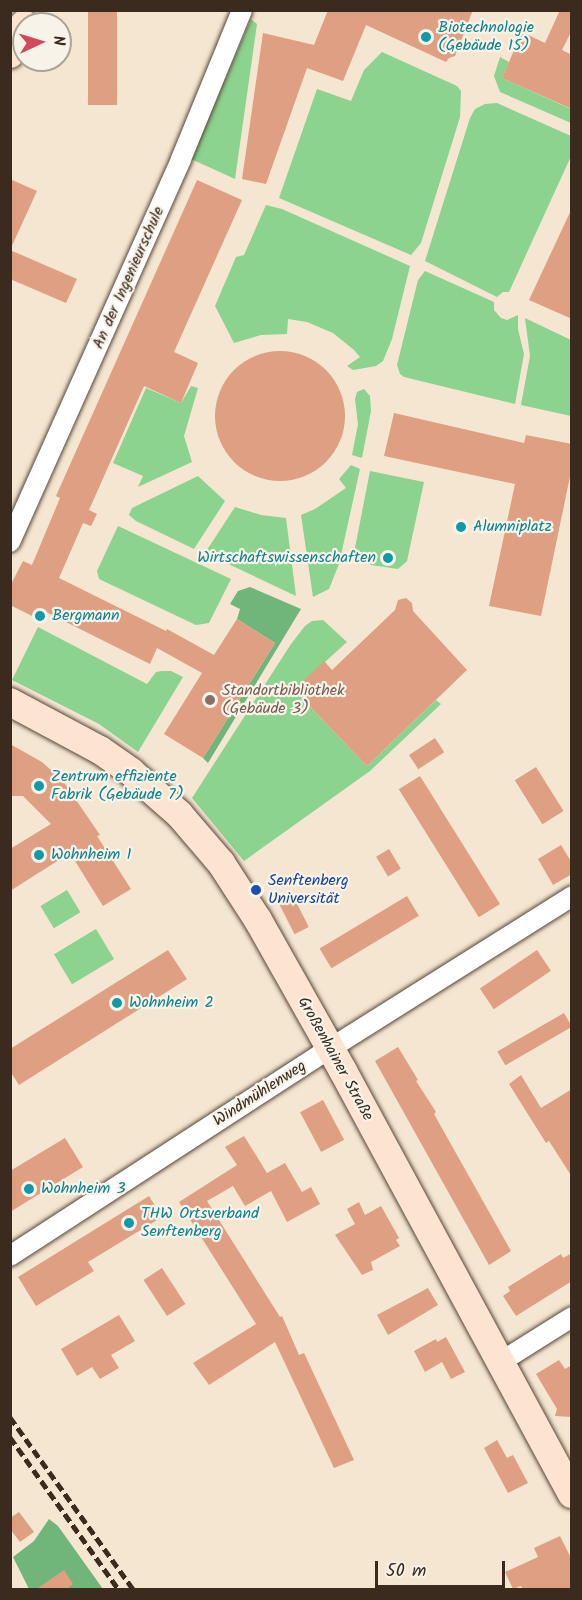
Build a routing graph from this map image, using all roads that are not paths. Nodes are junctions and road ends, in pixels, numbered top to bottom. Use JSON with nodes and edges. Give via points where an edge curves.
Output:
{"nodes":[{"id":1,"x":242,"y":10,"type":"edge"},
{"id":2,"x":10,"y":542,"type":"edge"},
{"id":3,"x":10,"y":702,"type":"edge"},
{"id":4,"x":572,"y":896,"type":"edge"},
{"id":5,"x":330,"y":1049,"type":"junction"},
{"id":6,"x":10,"y":1256,"type":"edge"},
{"id":7,"x":572,"y":1317,"type":"edge"},
{"id":8,"x":498,"y":1363,"type":"junction"},
{"id":9,"x":572,"y":1494,"type":"edge"}],
"edges":[{"from":1,"to":2,"type":"street","name":"An der Ingenieurschule","via":[[181,159]]},
{"from":3,"to":5,"type":"main road","name":"Großenhainer Straße","via":[[100,750],[179,814],[210,849],[258,920]]},
{"from":4,"to":5,"type":"street","name":"Windmühlenweg"},
{"from":5,"to":6,"type":"street","name":"Windmühlenweg"},
{"from":5,"to":8,"type":"main road","name":"Großenhainer Straße"},
{"from":7,"to":8,"type":"street"},
{"from":8,"to":9,"type":"main road","name":"Großenhainer Straße"}]}
